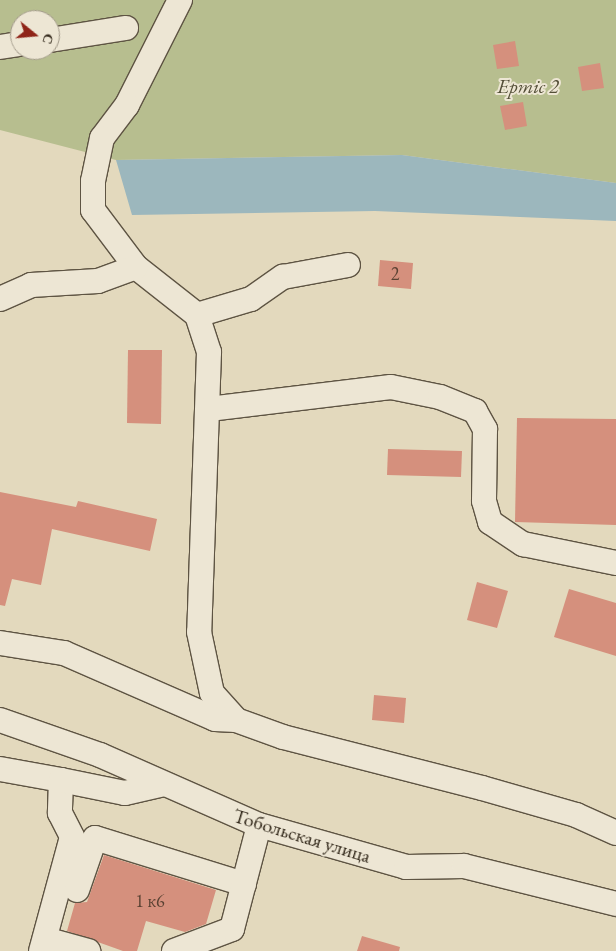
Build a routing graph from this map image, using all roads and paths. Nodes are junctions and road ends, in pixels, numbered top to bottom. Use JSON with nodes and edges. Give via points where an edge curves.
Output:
{"nodes":[{"id":1,"x":180,"y":0,"type":"edge"},
{"id":2,"x":126,"y":28,"type":"dead end"},
{"id":3,"x":60,"y":38,"type":"edge"},
{"id":4,"x":348,"y":265,"type":"dead end"},
{"id":5,"x":136,"y":267,"type":"junction"},
{"id":6,"x":0,"y":298,"type":"edge"},
{"id":7,"x":197,"y":315,"type":"junction"},
{"id":8,"x":209,"y":409,"type":"junction"},
{"id":9,"x":616,"y":563,"type":"edge"},
{"id":10,"x":0,"y":643,"type":"edge"},
{"id":11,"x":0,"y":720,"type":"edge"},
{"id":12,"x":236,"y":720,"type":"junction"},
{"id":13,"x":0,"y":769,"type":"edge"},
{"id":14,"x":61,"y":780,"type":"junction"},
{"id":15,"x":163,"y":784,"type":"junction"},
{"id":16,"x":259,"y":825,"type":"junction"},
{"id":17,"x":616,"y":833,"type":"edge"},
{"id":18,"x":244,"y":884,"type":"junction"},
{"id":19,"x":77,"y":890,"type":"dead end"},
{"id":20,"x":616,"y":904,"type":"edge"},
{"id":21,"x":43,"y":945,"type":"edge"},
{"id":22,"x":88,"y":951,"type":"edge"},
{"id":23,"x":174,"y":951,"type":"edge"}],
"edges":[{"from":1,"to":5,"type":"street","via":[[126,105],[102,138],[93,181],[94,210]]},
{"from":2,"to":3,"type":"street"},
{"from":4,"to":7,"type":"street","via":[[283,277],[251,299]]},
{"from":5,"to":6,"type":"street","via":[[98,281],[31,285]]},
{"from":5,"to":7,"type":"street"},
{"from":7,"to":8,"type":"street","via":[[209,352]]},
{"from":8,"to":9,"type":"street","via":[[390,387],[440,397],[475,411],[485,429],[484,501],[490,522],[523,544]]},
{"from":8,"to":12,"type":"street","via":[[199,632],[212,693]]},
{"from":10,"to":12,"type":"street","via":[[64,653],[215,719]]},
{"from":11,"to":15,"type":"street","name":"Тобольская улица","via":[[100,755]]},
{"from":12,"to":17,"type":"street","via":[[283,738],[576,815]]},
{"from":13,"to":14,"type":"street"},
{"from":14,"to":15,"type":"street","via":[[125,793]]},
{"from":14,"to":21,"type":"street","via":[[60,813],[72,837]]},
{"from":15,"to":16,"type":"street","name":"Тобольская улица"},
{"from":16,"to":18,"type":"street"},
{"from":16,"to":20,"type":"street","name":"Тобольская улица","via":[[406,867],[464,866]]},
{"from":18,"to":19,"type":"street","via":[[95,838]]},
{"from":18,"to":23,"type":"street","via":[[232,929]]},
{"from":21,"to":22,"type":"street"}]}
